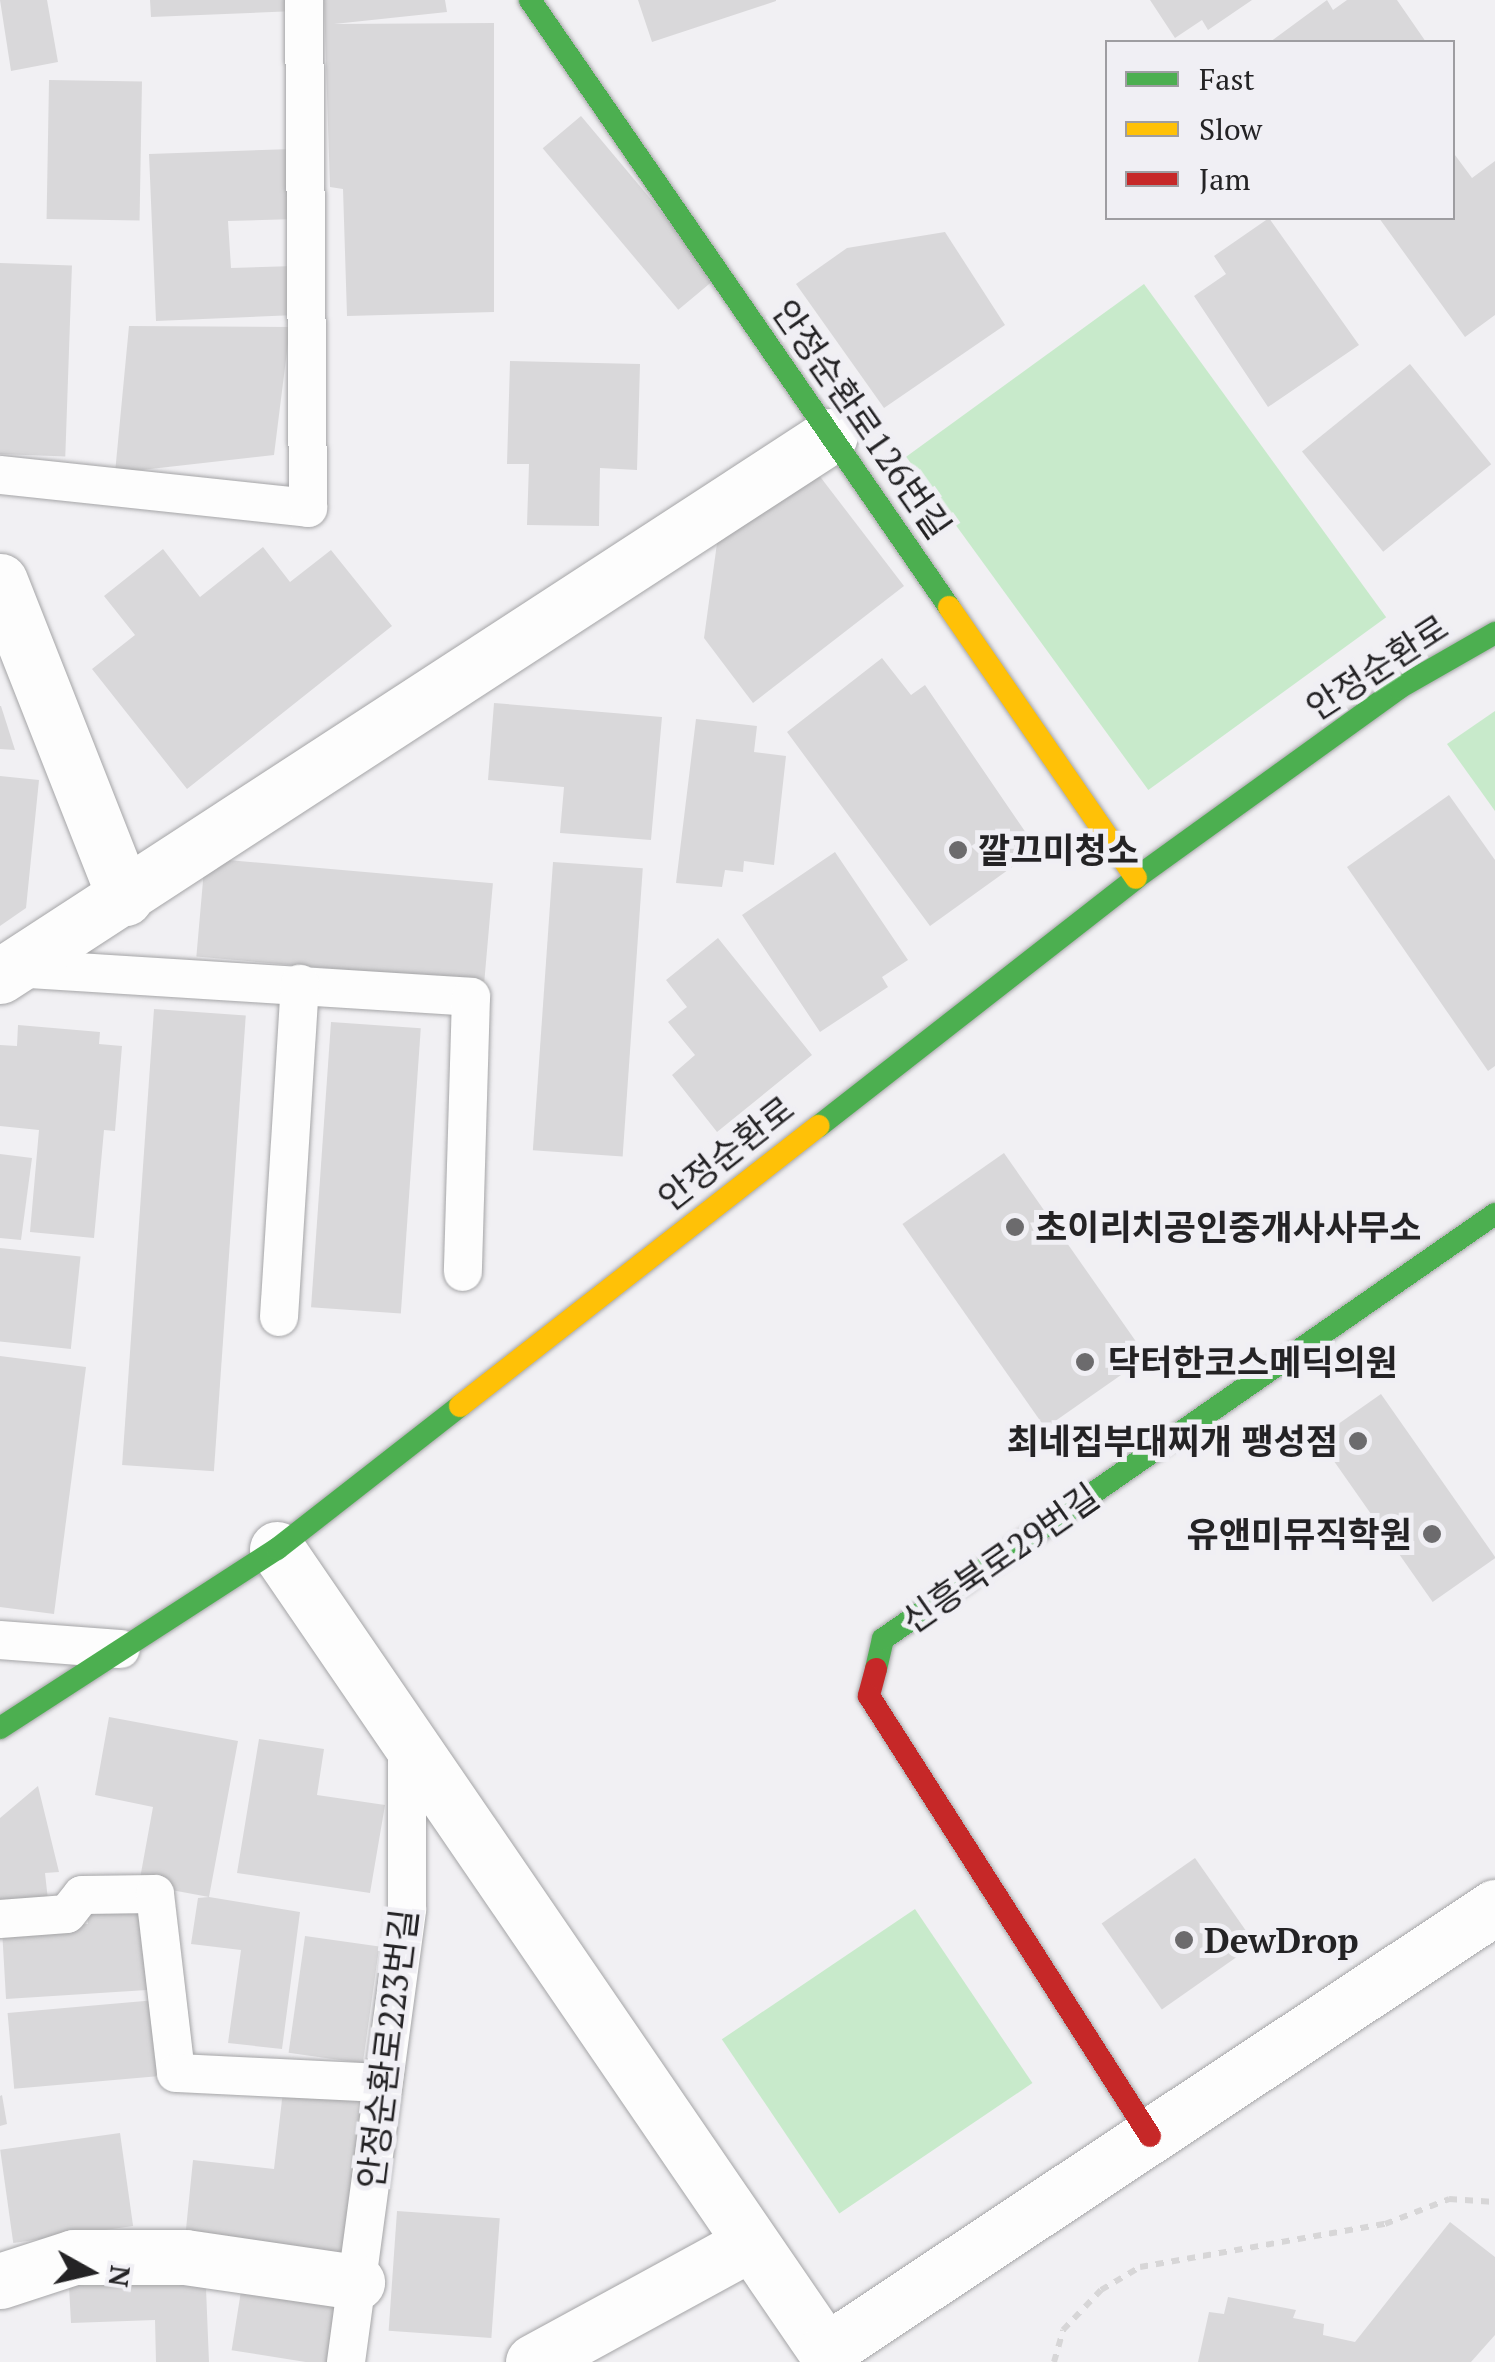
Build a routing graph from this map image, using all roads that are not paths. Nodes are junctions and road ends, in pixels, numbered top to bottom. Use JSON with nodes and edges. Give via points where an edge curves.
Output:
{"nodes":[{"id":1,"x":304,"y":0,"type":"edge"},
{"id":2,"x":530,"y":0,"type":"edge"},
{"id":3,"x":830,"y":436,"type":"junction"},
{"id":4,"x":0,"y":475,"type":"edge"},
{"id":5,"x":0,"y":581,"type":"edge"},
{"id":6,"x":1495,"y":633,"type":"edge"},
{"id":7,"x":1136,"y":878,"type":"junction"},
{"id":8,"x":125,"y":898,"type":"junction"},
{"id":9,"x":6,"y":972,"type":"edge"},
{"id":10,"x":300,"y":984,"type":"junction"},
{"id":11,"x":1495,"y":1214,"type":"edge"},
{"id":12,"x":463,"y":1272,"type":"dead end"},
{"id":13,"x":279,"y":1317,"type":"dead end"},
{"id":14,"x":277,"y":1549,"type":"junction"},
{"id":15,"x":0,"y":1640,"type":"edge"},
{"id":16,"x":121,"y":1649,"type":"junction"},
{"id":17,"x":0,"y":1728,"type":"edge"},
{"id":18,"x":407,"y":1735,"type":"junction"},
{"id":19,"x":1495,"y":1907,"type":"edge"},
{"id":20,"x":0,"y":1920,"type":"edge"},
{"id":21,"x":383,"y":2083,"type":"junction"},
{"id":22,"x":1150,"y":2136,"type":"junction"},
{"id":23,"x":749,"y":2244,"type":"junction"},
{"id":24,"x":0,"y":2281,"type":"edge"},
{"id":25,"x":356,"y":2282,"type":"junction"},
{"id":26,"x":830,"y":2356,"type":"edge"},
{"id":27,"x":346,"y":2362,"type":"edge"},
{"id":28,"x":534,"y":2362,"type":"edge"}],
"edges":[{"from":1,"to":4,"type":"lane","via":[[308,508]]},
{"from":2,"to":3,"type":"street","name":"안정순환로126번길"},
{"from":3,"to":7,"type":"street","name":"안정순환로126번길"},
{"from":3,"to":8,"type":"street"},
{"from":5,"to":8,"type":"street"},
{"from":6,"to":7,"type":"street","name":"안정순환로","via":[[1400,688]]},
{"from":7,"to":14,"type":"street","name":"안정순환로"},
{"from":8,"to":9,"type":"street"},
{"from":9,"to":10,"type":"lane"},
{"from":10,"to":12,"type":"lane","via":[[471,998]]},
{"from":10,"to":13,"type":"lane"},
{"from":11,"to":22,"type":"street","name":"신흥북로29번길","via":[[883,1639],[870,1696]]},
{"from":14,"to":16,"type":"street","name":"안정순환로"},
{"from":14,"to":18,"type":"street"},
{"from":15,"to":16,"type":"lane"},
{"from":16,"to":17,"type":"street","name":"안정순환로"},
{"from":18,"to":21,"type":"lane","name":"안정순환로223번길","via":[[407,1909]]},
{"from":18,"to":23,"type":"street"},
{"from":19,"to":22,"type":"street"},
{"from":20,"to":21,"type":"lane","via":[[66,1914],[82,1895],[155,1894],[176,2073]]},
{"from":21,"to":25,"type":"lane","name":"안정순환로223번길"},
{"from":22,"to":26,"type":"street"},
{"from":23,"to":26,"type":"street"},
{"from":23,"to":28,"type":"street"},
{"from":24,"to":25,"type":"street","via":[[74,2257],[185,2257]]},
{"from":25,"to":27,"type":"lane","name":"안정순환로223번길"}]}
